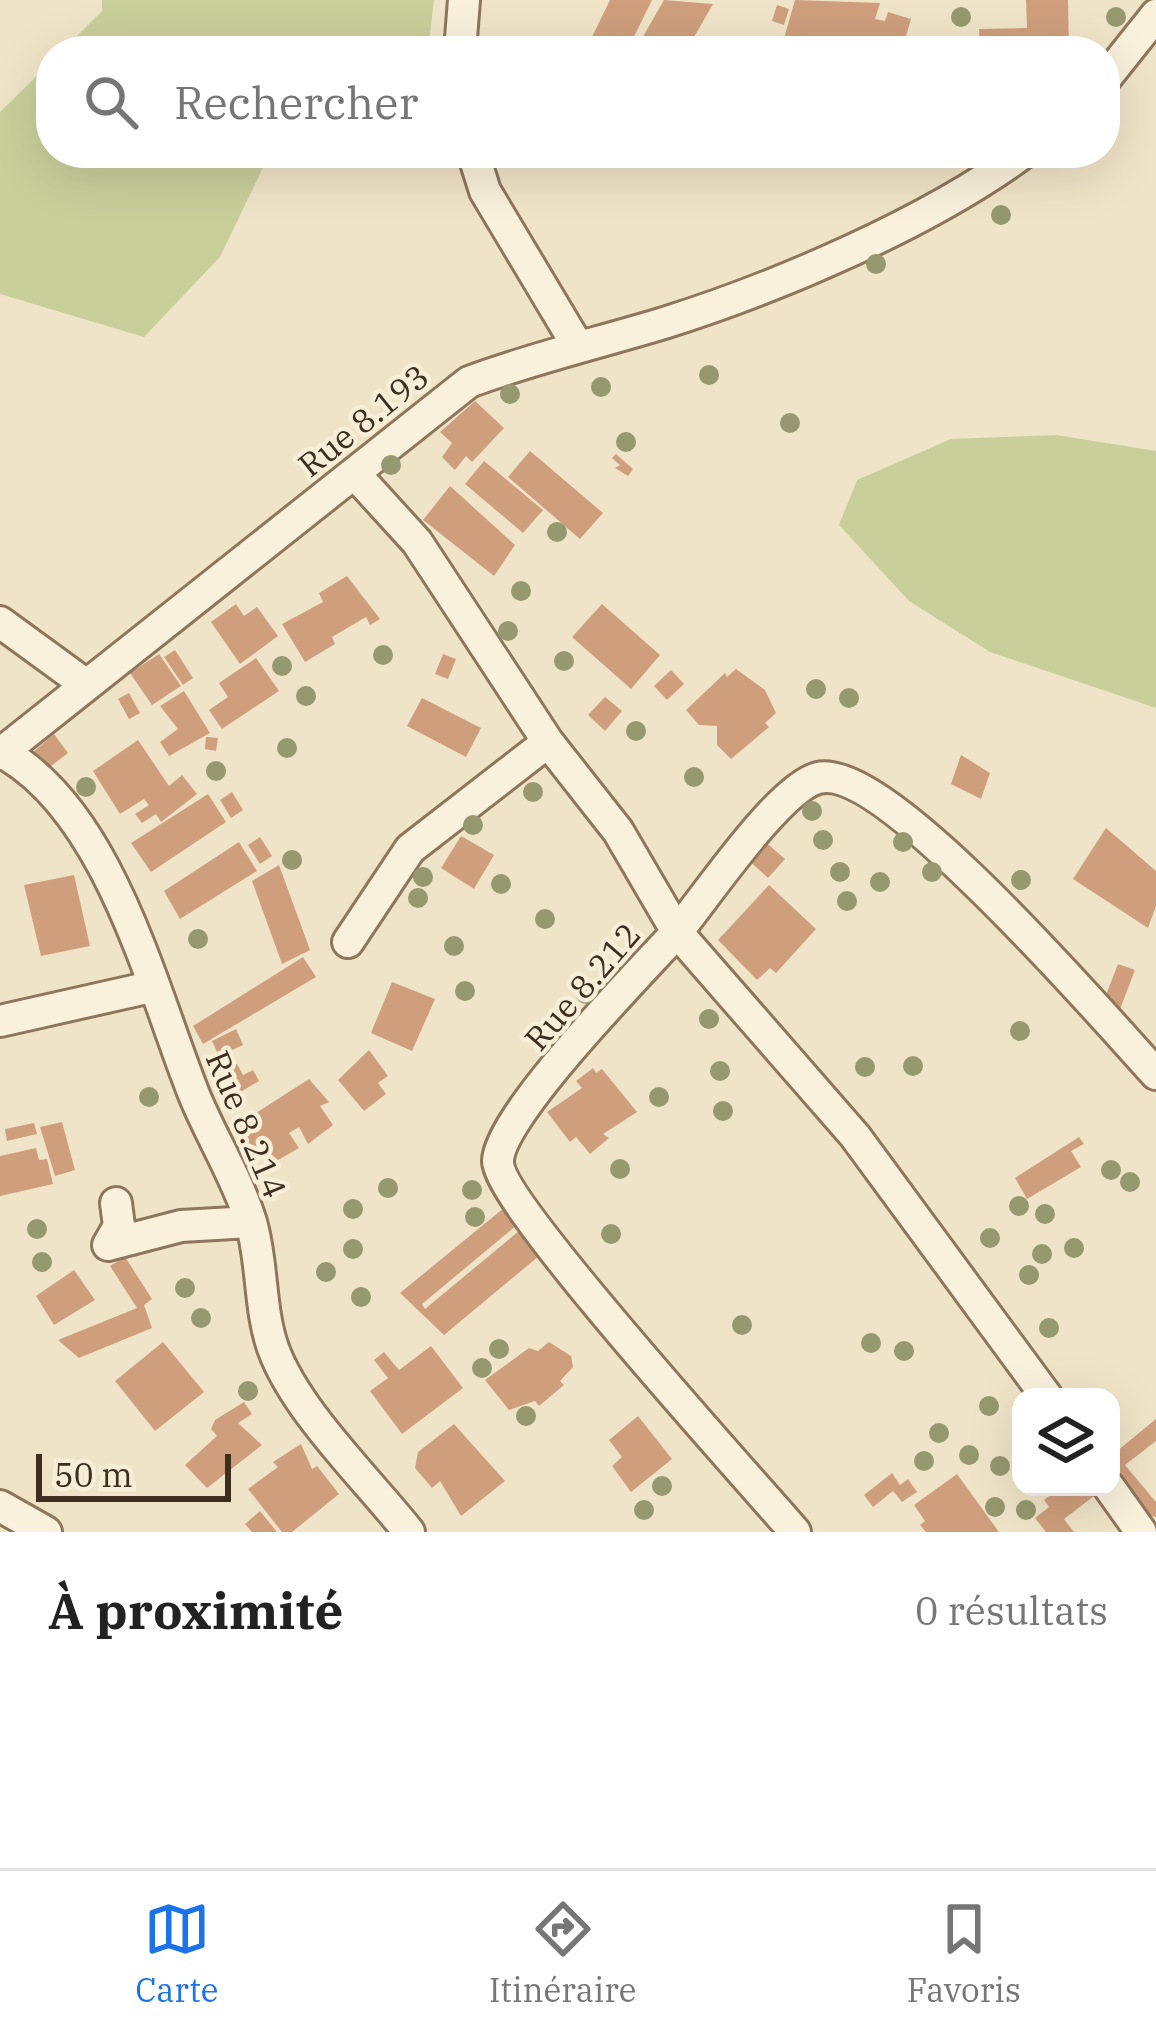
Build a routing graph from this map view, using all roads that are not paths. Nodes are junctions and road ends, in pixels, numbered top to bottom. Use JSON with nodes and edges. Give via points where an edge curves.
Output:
{"nodes":[{"id":1,"x":464,"y":0,"type":"edge"},
{"id":2,"x":1156,"y":15,"type":"edge"},
{"id":3,"x":461,"y":36,"type":"edge"},
{"id":4,"x":1120,"y":60,"type":"edge"},
{"id":5,"x":478,"y":168,"type":"edge"},
{"id":6,"x":997,"y":168,"type":"edge"},
{"id":7,"x":577,"y":346,"type":"junction"},
{"id":8,"x":355,"y":473,"type":"junction"},
{"id":9,"x":0,"y":622,"type":"edge"},
{"id":10,"x":85,"y":684,"type":"junction"},
{"id":11,"x":548,"y":742,"type":"junction"},
{"id":12,"x":1,"y":753,"type":"edge"},
{"id":13,"x":677,"y":932,"type":"junction"},
{"id":14,"x":348,"y":942,"type":"dead end"},
{"id":15,"x":151,"y":987,"type":"junction"},
{"id":16,"x":0,"y":1021,"type":"edge"},
{"id":17,"x":1156,"y":1074,"type":"edge"},
{"id":18,"x":116,"y":1203,"type":"dead end"},
{"id":19,"x":251,"y":1222,"type":"junction"},
{"id":20,"x":1040,"y":1388,"type":"edge"},
{"id":21,"x":1115,"y":1496,"type":"edge"},
{"id":22,"x":0,"y":1506,"type":"edge"},
{"id":23,"x":46,"y":1532,"type":"edge"},
{"id":24,"x":409,"y":1532,"type":"edge"},
{"id":25,"x":794,"y":1532,"type":"edge"},
{"id":26,"x":1141,"y":1532,"type":"edge"}],
"edges":[{"from":1,"to":3,"type":"street"},
{"from":2,"to":4,"type":"street"},
{"from":5,"to":7,"type":"street"},
{"from":6,"to":7,"type":"street","name":"Rue 8.193","via":[[759,291]]},
{"from":7,"to":8,"type":"street","name":"Rue 8.193","via":[[469,382]]},
{"from":8,"to":10,"type":"street","name":"Rue 8.193"},
{"from":8,"to":11,"type":"street","name":"Rue 8.212","via":[[417,542]]},
{"from":9,"to":10,"type":"street"},
{"from":10,"to":12,"type":"street","name":"Rue 8.193"},
{"from":11,"to":13,"type":"street","name":"Rue 8.212","via":[[618,831]]},
{"from":11,"to":14,"type":"street","via":[[410,849]]},
{"from":12,"to":15,"type":"street","name":"Rue 8.214","via":[[54,799],[105,867]]},
{"from":13,"to":17,"type":"street","via":[[774,808],[817,778],[848,779],[879,795],[1024,929]]},
{"from":13,"to":20,"type":"street","via":[[855,1136]]},
{"from":13,"to":25,"type":"street","name":"Rue 8.212","via":[[570,1049],[505,1138],[497,1162],[548,1243]]},
{"from":15,"to":16,"type":"street"},
{"from":15,"to":19,"type":"street","name":"Rue 8.214"},
{"from":18,"to":19,"type":"street","via":[[119,1226],[108,1245],[182,1226]]},
{"from":19,"to":24,"type":"street","name":"Rue 8.214","via":[[274,1350],[295,1389]]},
{"from":21,"to":26,"type":"street"},
{"from":22,"to":23,"type":"street"}]}
